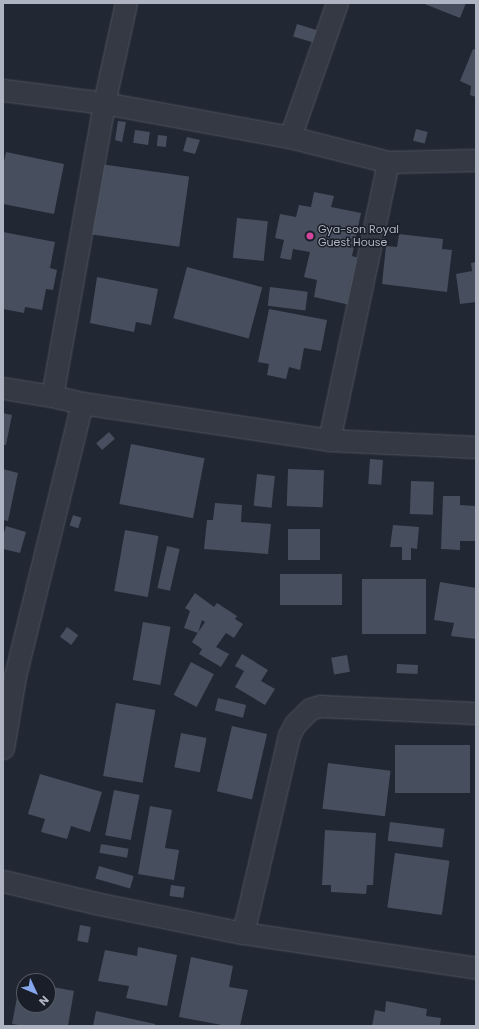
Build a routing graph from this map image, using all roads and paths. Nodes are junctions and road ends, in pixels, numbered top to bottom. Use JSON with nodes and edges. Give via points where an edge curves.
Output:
{"nodes":[{"id":1,"x":126,"y":3,"type":"edge"},
{"id":2,"x":337,"y":3,"type":"edge"},
{"id":3,"x":3,"y":90,"type":"edge"},
{"id":4,"x":104,"y":103,"type":"junction"},
{"id":5,"x":290,"y":137,"type":"junction"},
{"id":6,"x":476,"y":160,"type":"edge"},
{"id":7,"x":388,"y":162,"type":"junction"},
{"id":8,"x":3,"y":388,"type":"edge"},
{"id":9,"x":52,"y":396,"type":"junction"},
{"id":10,"x":82,"y":403,"type":"junction"},
{"id":11,"x":329,"y":440,"type":"junction"},
{"id":12,"x":476,"y":447,"type":"edge"},
{"id":13,"x":9,"y":675,"type":"edge"},
{"id":14,"x":476,"y":713,"type":"edge"},
{"id":15,"x":3,"y":748,"type":"edge"},
{"id":16,"x":3,"y":881,"type":"edge"},
{"id":17,"x":243,"y":933,"type":"junction"},
{"id":18,"x":476,"y":968,"type":"edge"}],
"edges":[{"from":1,"to":4,"type":"street"},
{"from":2,"to":5,"type":"street"},
{"from":3,"to":4,"type":"street"},
{"from":4,"to":5,"type":"street"},
{"from":4,"to":9,"type":"street"},
{"from":5,"to":7,"type":"street"},
{"from":6,"to":7,"type":"street"},
{"from":7,"to":11,"type":"street"},
{"from":8,"to":9,"type":"street"},
{"from":9,"to":10,"type":"street"},
{"from":10,"to":11,"type":"street"},
{"from":10,"to":13,"type":"street"},
{"from":11,"to":12,"type":"street"},
{"from":13,"to":15,"type":"street"},
{"from":14,"to":17,"type":"street","via":[[320,706],[310,709],[289,734]]},
{"from":16,"to":17,"type":"street","via":[[95,904]]},
{"from":17,"to":18,"type":"street"}]}
